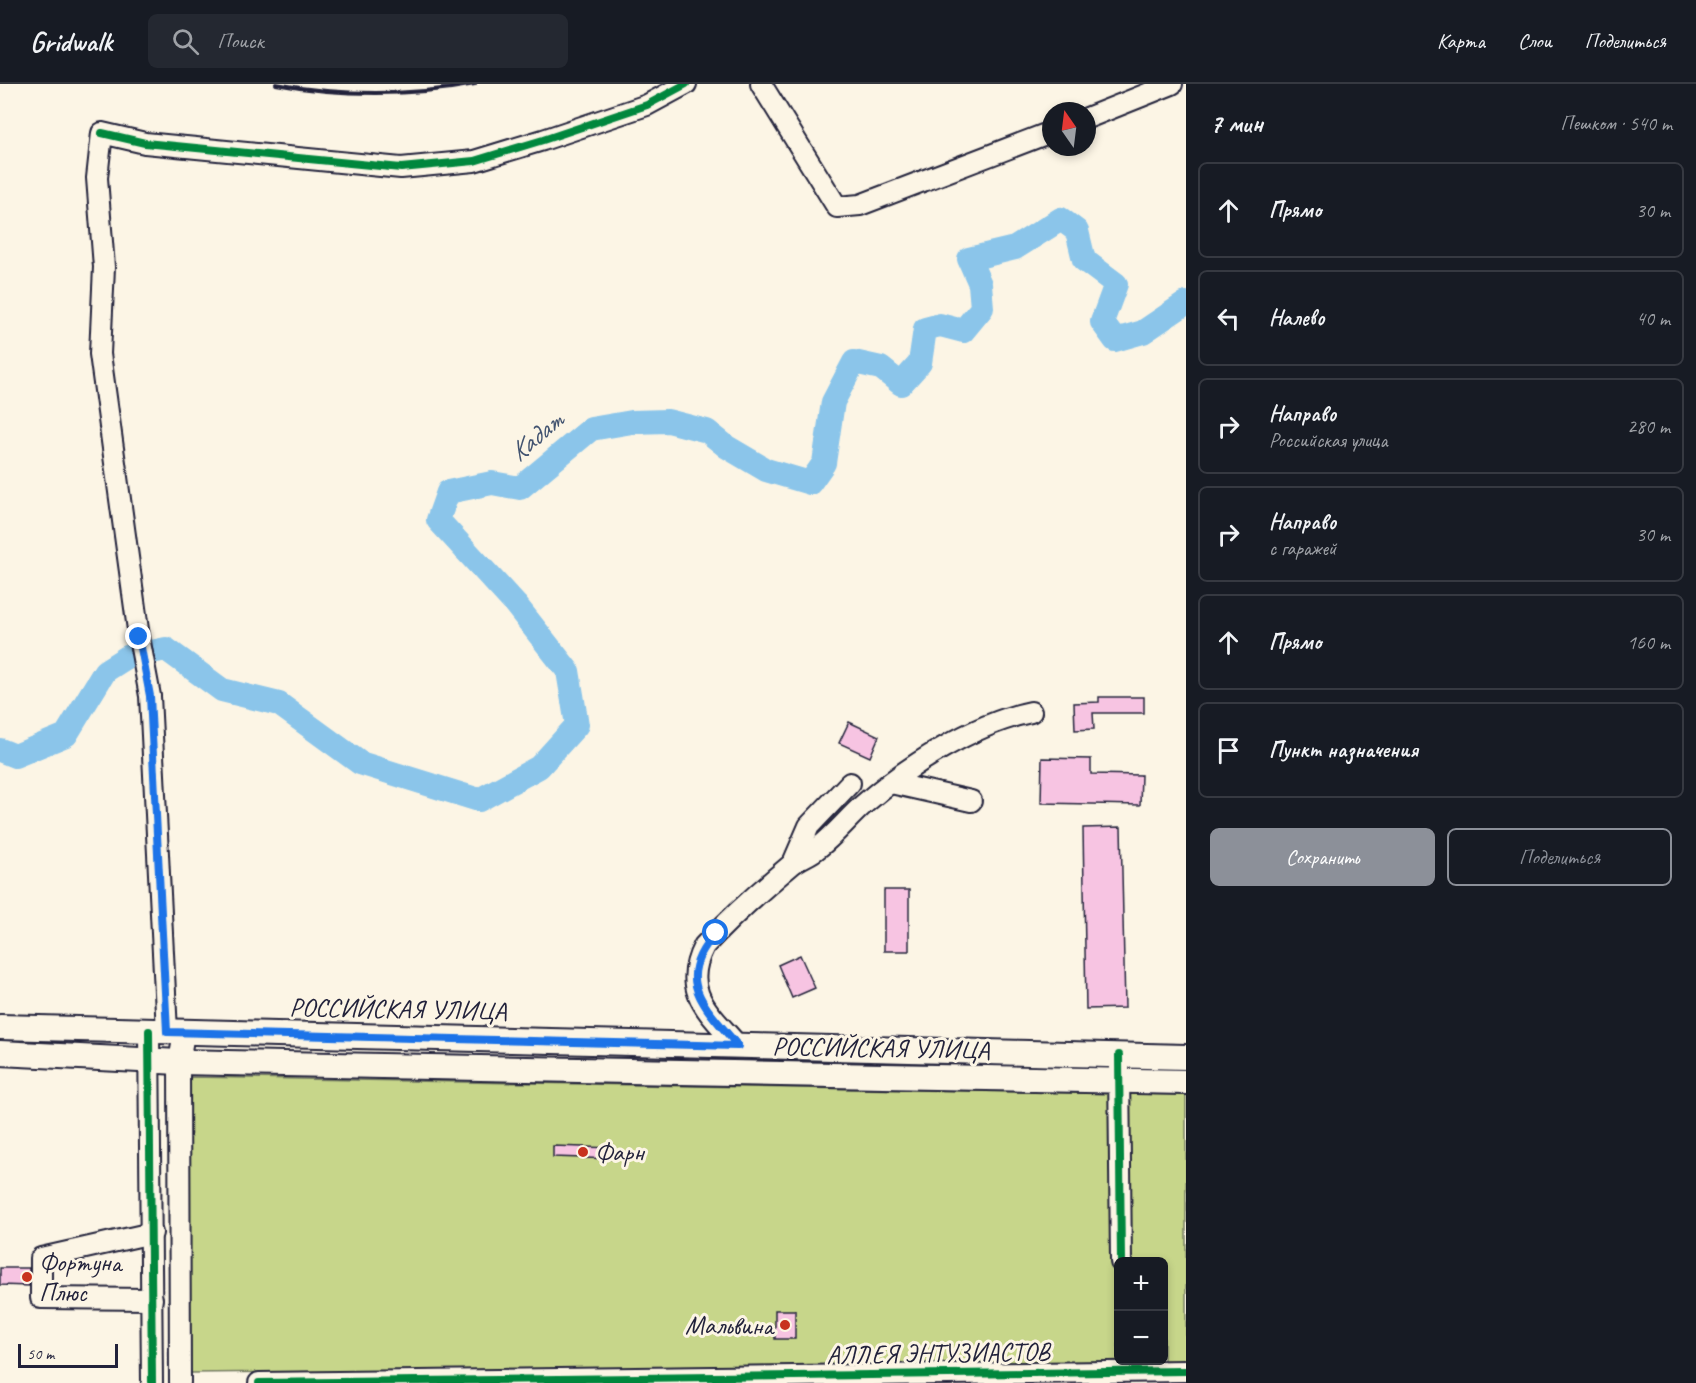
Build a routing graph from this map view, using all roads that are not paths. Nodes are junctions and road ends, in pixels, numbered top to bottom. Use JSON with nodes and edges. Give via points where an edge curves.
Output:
{"nodes":[{"id":1,"x":686,"y":84,"type":"edge"},
{"id":2,"x":761,"y":84,"type":"edge"},
{"id":3,"x":1172,"y":84,"type":"edge"},
{"id":4,"x":1096,"y":114,"type":"edge"},
{"id":5,"x":1042,"y":135,"type":"edge"},
{"id":6,"x":1031,"y":712,"type":"dead end"},
{"id":7,"x":850,"y":783,"type":"dead end"},
{"id":8,"x":891,"y":783,"type":"junction"},
{"id":9,"x":971,"y":801,"type":"dead end"},
{"id":10,"x":793,"y":863,"type":"junction"},
{"id":11,"x":0,"y":1027,"type":"edge"},
{"id":12,"x":167,"y":1032,"type":"junction"},
{"id":13,"x":738,"y":1046,"type":"junction"},
{"id":14,"x":0,"y":1053,"type":"edge"},
{"id":15,"x":1119,"y":1055,"type":"junction"},
{"id":16,"x":1186,"y":1057,"type":"edge"},
{"id":17,"x":149,"y":1062,"type":"junction"},
{"id":18,"x":178,"y":1062,"type":"junction"},
{"id":19,"x":1119,"y":1081,"type":"junction"},
{"id":20,"x":1186,"y":1082,"type":"edge"},
{"id":21,"x":152,"y":1233,"type":"junction"},
{"id":22,"x":1121,"y":1257,"type":"edge"},
{"id":23,"x":152,"y":1299,"type":"junction"},
{"id":24,"x":1186,"y":1371,"type":"edge"},
{"id":25,"x":1122,"y":1372,"type":"edge"},
{"id":26,"x":784,"y":1380,"type":"edge"},
{"id":27,"x":152,"y":1383,"type":"edge"},
{"id":28,"x":180,"y":1383,"type":"edge"},
{"id":29,"x":259,"y":1383,"type":"edge"},
{"id":30,"x":289,"y":1383,"type":"edge"}],
"edges":[{"from":1,"to":12,"type":"street","via":[[646,105],[474,161],[401,168],[145,143],[102,133],[97,178],[104,267],[100,354],[150,696]]},
{"from":2,"to":5,"type":"street","via":[[837,207],[861,205]]},
{"from":3,"to":4,"type":"street"},
{"from":6,"to":8,"type":"street","via":[[980,728]]},
{"from":7,"to":10,"type":"street","via":[[809,826]]},
{"from":8,"to":9,"type":"street"},
{"from":8,"to":10,"type":"street","via":[[819,847]]},
{"from":10,"to":13,"type":"street","via":[[716,933],[696,960],[699,996]]},
{"from":11,"to":12,"type":"main road","name":"РОССИЙСКАЯ УЛИЦА"},
{"from":12,"to":13,"type":"main road","name":"РОССИЙСКАЯ УЛИЦА"},
{"from":12,"to":17,"type":"street"},
{"from":12,"to":18,"type":"street"},
{"from":13,"to":15,"type":"main road","name":"РОССИЙСКАЯ УЛИЦА"},
{"from":14,"to":17,"type":"main road","name":"РОССИЙСКАЯ УЛИЦА"},
{"from":15,"to":16,"type":"main road","name":"РОССИЙСКАЯ УЛИЦА"},
{"from":15,"to":19,"type":"street"},
{"from":17,"to":18,"type":"main road","name":"РОССИЙСКАЯ УЛИЦА"},
{"from":17,"to":21,"type":"street"},
{"from":18,"to":19,"type":"main road","name":"РОССИЙСКАЯ УЛИЦА"},
{"from":18,"to":28,"type":"street"},
{"from":19,"to":20,"type":"main road","name":"РОССИЙСКАЯ УЛИЦА"},
{"from":19,"to":22,"type":"street"},
{"from":21,"to":23,"type":"street"},
{"from":21,"to":23,"type":"street","via":[[41,1258],[41,1298]]},
{"from":23,"to":27,"type":"street"},
{"from":24,"to":25,"type":"street","name":"АЛЛЕЯ ЭНТУЗИАСТОВ"},
{"from":25,"to":26,"type":"street","name":"АЛЛЕЯ ЭНТУЗИАСТОВ"},
{"from":26,"to":30,"type":"street","name":"АЛЛЕЯ ЭНТУЗИАСТОВ"},
{"from":29,"to":30,"type":"street","name":"АЛЛЕЯ ЭНТУЗИАСТОВ"}]}
